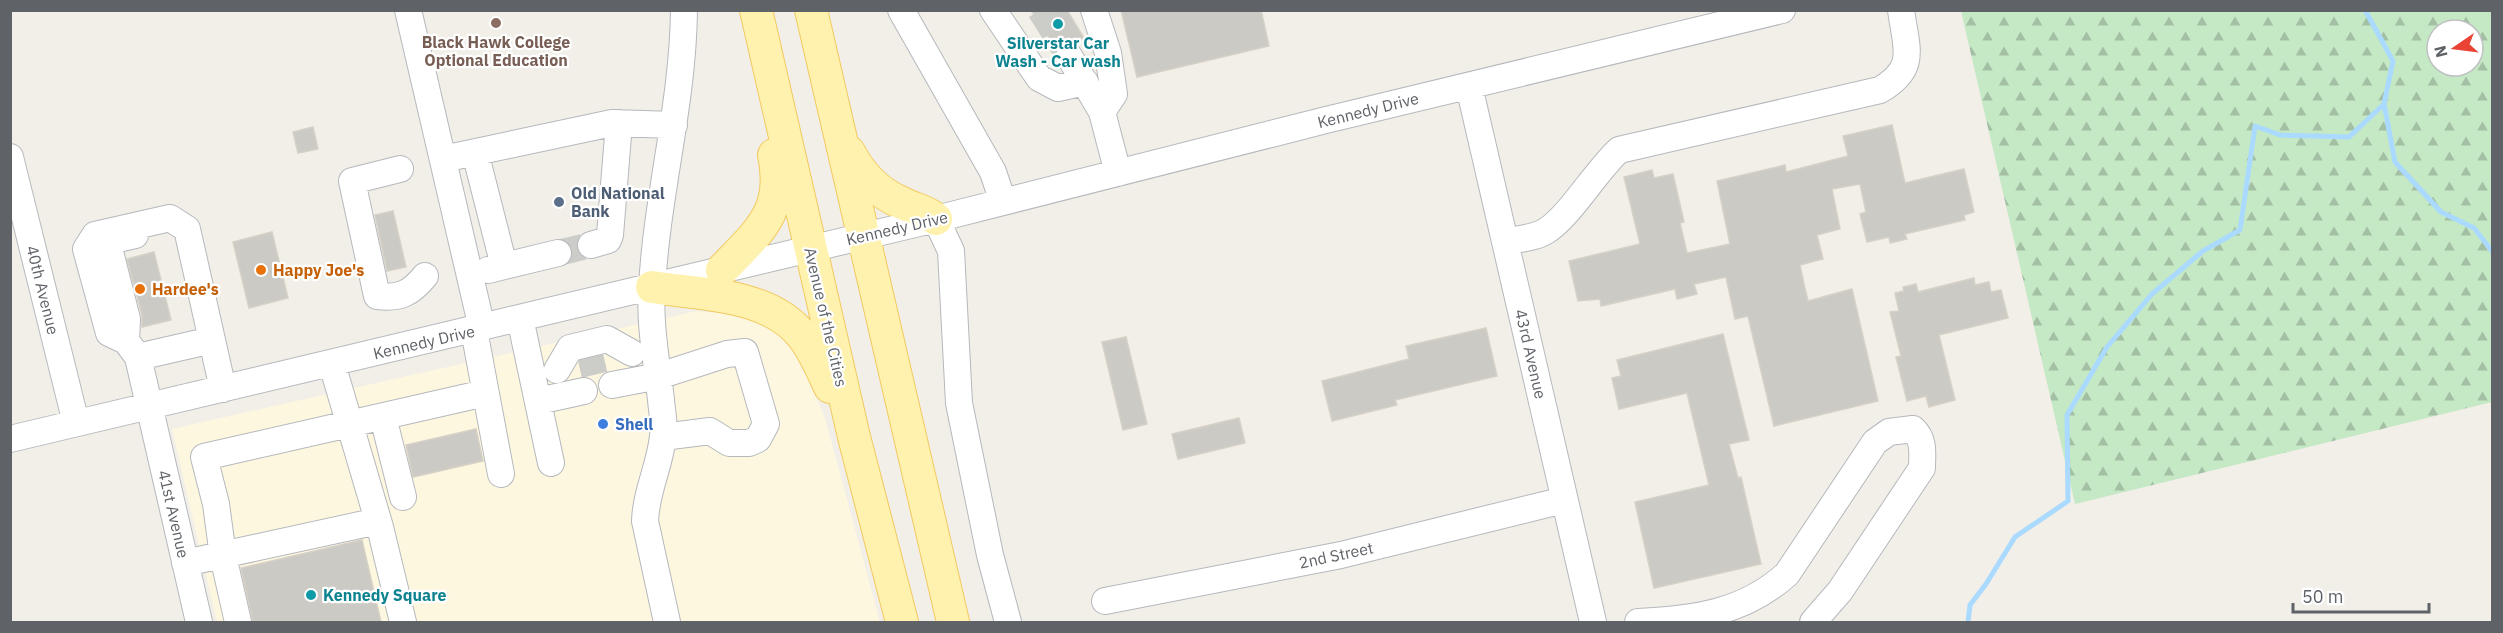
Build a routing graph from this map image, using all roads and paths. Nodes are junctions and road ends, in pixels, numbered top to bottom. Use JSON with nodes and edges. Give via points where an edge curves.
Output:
{"nodes":[{"id":1,"x":408,"y":10,"type":"edge"},
{"id":2,"x":684,"y":10,"type":"edge"},
{"id":3,"x":742,"y":10,"type":"edge"},
{"id":4,"x":756,"y":10,"type":"edge"},
{"id":5,"x":811,"y":10,"type":"edge"},
{"id":6,"x":901,"y":10,"type":"edge"},
{"id":7,"x":993,"y":10,"type":"edge"},
{"id":8,"x":1094,"y":10,"type":"edge"},
{"id":9,"x":1901,"y":10,"type":"edge"},
{"id":10,"x":1770,"y":12,"type":"edge"},
{"id":11,"x":1736,"y":16,"type":"edge"},
{"id":12,"x":1068,"y":56,"type":"tunnel mouth"},
{"id":13,"x":1085,"y":82,"type":"junction"},
{"id":14,"x":1469,"y":86,"type":"junction"},
{"id":15,"x":1102,"y":112,"type":"junction"},
{"id":16,"x":619,"y":123,"type":"junction"},
{"id":17,"x":675,"y":125,"type":"junction"},
{"id":18,"x":840,"y":135,"type":"junction"},
{"id":19,"x":476,"y":152,"type":"junction"},
{"id":20,"x":10,"y":157,"type":"edge"},
{"id":21,"x":443,"y":159,"type":"junction"},
{"id":22,"x":400,"y":169,"type":"dead end"},
{"id":23,"x":1118,"y":173,"type":"junction"},
{"id":24,"x":1003,"y":202,"type":"junction"},
{"id":25,"x":936,"y":219,"type":"junction"},
{"id":26,"x":863,"y":236,"type":"junction"},
{"id":27,"x":1505,"y":242,"type":"junction"},
{"id":28,"x":600,"y":243,"type":"dead end"},
{"id":29,"x":810,"y":249,"type":"junction"},
{"id":30,"x":558,"y":253,"type":"tunnel mouth"},
{"id":31,"x":504,"y":266,"type":"junction"},
{"id":32,"x":722,"y":270,"type":"junction"},
{"id":33,"x":470,"y":274,"type":"junction"},
{"id":34,"x":425,"y":276,"type":"dead end"},
{"id":35,"x":652,"y":287,"type":"junction"},
{"id":36,"x":520,"y":318,"type":"junction"},
{"id":37,"x":478,"y":329,"type":"junction"},
{"id":38,"x":212,"y":340,"type":"junction"},
{"id":39,"x":132,"y":349,"type":"junction"},
{"id":40,"x":643,"y":350,"type":"junction"},
{"id":41,"x":605,"y":359,"type":"tunnel mouth"},
{"id":42,"x":332,"y":364,"type":"junction"},
{"id":43,"x":658,"y":375,"type":"junction"},
{"id":44,"x":532,"y":376,"type":"junction"},
{"id":45,"x":612,"y":386,"type":"tunnel mouth"},
{"id":46,"x":223,"y":389,"type":"junction"},
{"id":47,"x":584,"y":391,"type":"tunnel mouth"},
{"id":48,"x":485,"y":393,"type":"junction"},
{"id":49,"x":538,"y":401,"type":"junction"},
{"id":50,"x":150,"y":406,"type":"junction"},
{"id":51,"x":383,"y":417,"type":"junction"},
{"id":52,"x":76,"y":423,"type":"junction"},
{"id":53,"x":350,"y":424,"type":"junction"},
{"id":54,"x":663,"y":437,"type":"junction"},
{"id":55,"x":10,"y":439,"type":"edge"},
{"id":56,"x":551,"y":463,"type":"dead end"},
{"id":57,"x":862,"y":470,"type":"junction"},
{"id":58,"x":501,"y":474,"type":"dead end"},
{"id":59,"x":403,"y":497,"type":"dead end"},
{"id":60,"x":1564,"y":500,"type":"junction"},
{"id":61,"x":378,"y":521,"type":"junction"},
{"id":62,"x":223,"y":556,"type":"junction"},
{"id":63,"x":186,"y":563,"type":"junction"},
{"id":64,"x":1105,"y":601,"type":"dead end"},
{"id":65,"x":199,"y":622,"type":"edge"},
{"id":66,"x":238,"y":622,"type":"edge"},
{"id":67,"x":403,"y":622,"type":"edge"},
{"id":68,"x":667,"y":622,"type":"edge"},
{"id":69,"x":902,"y":622,"type":"edge"},
{"id":70,"x":953,"y":622,"type":"edge"},
{"id":71,"x":1008,"y":622,"type":"edge"},
{"id":72,"x":1593,"y":622,"type":"edge"},
{"id":73,"x":1654,"y":622,"type":"edge"},
{"id":74,"x":1813,"y":622,"type":"edge"}],
"edges":[{"from":1,"to":21,"type":"street"},
{"from":2,"to":17,"type":"street"},
{"from":3,"to":32,"type":"main road","via":[[776,167],[777,198],[757,233]]},
{"from":4,"to":29,"type":"main road","name":"Avenue of the Cities"},
{"from":5,"to":18,"type":"main road"},
{"from":6,"to":24,"type":"street","via":[[993,172]]},
{"from":7,"to":13,"type":"street","via":[[1039,78],[1058,88]]},
{"from":8,"to":15,"type":"street","via":[[1108,53],[1114,94]]},
{"from":9,"to":27,"type":"street","via":[[1905,68],[1895,81],[1880,90],[1619,150],[1545,232]]},
{"from":10,"to":11,"type":"street","name":"Kennedy Drive"},
{"from":11,"to":14,"type":"street","name":"Kennedy Drive"},
{"from":12,"to":13,"type":"street"},
{"from":13,"to":15,"type":"street"},
{"from":14,"to":23,"type":"street","name":"Kennedy Drive"},
{"from":14,"to":27,"type":"street","name":"43rd Avenue"},
{"from":15,"to":23,"type":"street"},
{"from":16,"to":17,"type":"street"},
{"from":16,"to":19,"type":"street"},
{"from":16,"to":28,"type":"street","via":[[610,235]]},
{"from":17,"to":35,"type":"street"},
{"from":18,"to":25,"type":"main road","via":[[872,185]]},
{"from":18,"to":26,"type":"main road"},
{"from":19,"to":21,"type":"street"},
{"from":19,"to":31,"type":"street"},
{"from":20,"to":52,"type":"street","name":"40th Avenue"},
{"from":21,"to":33,"type":"street"},
{"from":22,"to":34,"type":"street","via":[[352,181],[377,296],[393,298],[414,288]]},
{"from":23,"to":24,"type":"street","name":"Kennedy Drive"},
{"from":24,"to":25,"type":"street","name":"Kennedy Drive"},
{"from":25,"to":26,"type":"street","name":"Kennedy Drive"},
{"from":25,"to":71,"type":"street","via":[[951,251],[959,403]]},
{"from":26,"to":29,"type":"street","name":"Kennedy Drive"},
{"from":26,"to":70,"type":"main road"},
{"from":27,"to":60,"type":"street","name":"43rd Avenue"},
{"from":29,"to":32,"type":"street","name":"Kennedy Drive"},
{"from":29,"to":57,"type":"main road","name":"Avenue of the Cities"},
{"from":30,"to":31,"type":"street"},
{"from":31,"to":33,"type":"street"},
{"from":32,"to":35,"type":"street","name":"Kennedy Drive"},
{"from":33,"to":37,"type":"street"},
{"from":35,"to":36,"type":"street","name":"Kennedy Drive"},
{"from":35,"to":40,"type":"street"},
{"from":35,"to":57,"type":"main road","via":[[765,307],[803,336],[834,393]]},
{"from":36,"to":37,"type":"street","name":"Kennedy Drive"},
{"from":36,"to":44,"type":"street"},
{"from":37,"to":42,"type":"street","name":"Kennedy Drive"},
{"from":37,"to":48,"type":"street"},
{"from":38,"to":39,"type":"street"},
{"from":38,"to":39,"type":"street","via":[[187,229],[170,218],[95,235],[86,249],[109,333]]},
{"from":38,"to":46,"type":"street"},
{"from":39,"to":50,"type":"street","name":"41st Avenue"},
{"from":40,"to":41,"type":"street"},
{"from":40,"to":43,"type":"street"},
{"from":40,"to":44,"type":"street","via":[[607,339],[570,348],[568,367]]},
{"from":42,"to":46,"type":"street","name":"Kennedy Drive"},
{"from":42,"to":53,"type":"street"},
{"from":43,"to":45,"type":"street"},
{"from":43,"to":54,"type":"street"},
{"from":43,"to":54,"type":"street","via":[[745,352],[766,424],[758,439],[749,443],[729,443],[710,431]]},
{"from":44,"to":49,"type":"street"},
{"from":46,"to":50,"type":"street","name":"Kennedy Drive"},
{"from":47,"to":49,"type":"street"},
{"from":48,"to":51,"type":"street"},
{"from":48,"to":58,"type":"street"},
{"from":49,"to":56,"type":"street"},
{"from":50,"to":52,"type":"street","name":"Kennedy Drive"},
{"from":50,"to":63,"type":"street","name":"41st Avenue"},
{"from":51,"to":53,"type":"street"},
{"from":51,"to":59,"type":"street"},
{"from":52,"to":55,"type":"street","name":"Kennedy Drive"},
{"from":53,"to":61,"type":"street"},
{"from":53,"to":62,"type":"street","via":[[204,457]]},
{"from":54,"to":68,"type":"street","via":[[645,521]]},
{"from":57,"to":69,"type":"main road","name":"Avenue of the Cities"},
{"from":60,"to":64,"type":"street","name":"2nd Street","via":[[1341,555]]},
{"from":60,"to":72,"type":"street","name":"43rd Avenue"},
{"from":61,"to":62,"type":"street"},
{"from":61,"to":67,"type":"street"},
{"from":62,"to":63,"type":"street"},
{"from":62,"to":66,"type":"street"},
{"from":63,"to":65,"type":"street","name":"41st Avenue"},
{"from":73,"to":74,"type":"street","via":[[1739,606],[1768,591],[1787,574],[1875,442],[1889,432],[1913,429],[1923,448],[1922,468],[1840,591]]}]}
